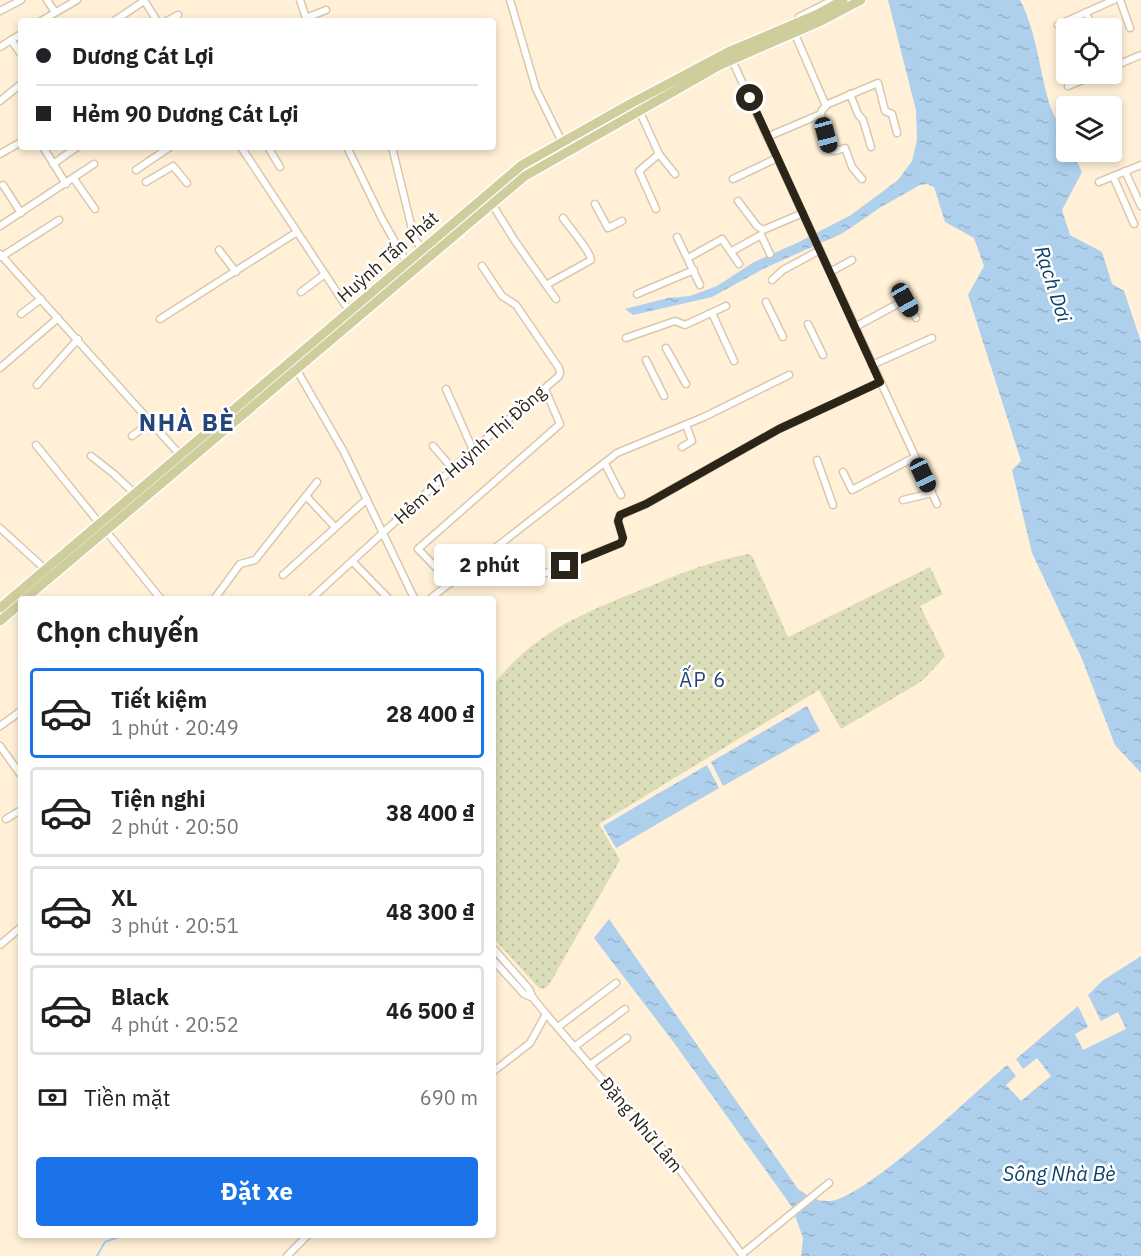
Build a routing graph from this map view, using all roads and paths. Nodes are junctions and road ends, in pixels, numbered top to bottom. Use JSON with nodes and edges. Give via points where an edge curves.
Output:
{"nodes":[{"id":1,"x":21,"y":0,"type":"edge"},
{"id":2,"x":47,"y":0,"type":"edge"},
{"id":3,"x":77,"y":0,"type":"edge"},
{"id":4,"x":300,"y":0,"type":"edge"},
{"id":5,"x":510,"y":0,"type":"edge"},
{"id":6,"x":833,"y":0,"type":"edge"},
{"id":7,"x":843,"y":0,"type":"edge"},
{"id":8,"x":861,"y":0,"type":"edge"},
{"id":9,"x":1114,"y":0,"type":"edge"},
{"id":10,"x":1120,"y":0,"type":"edge"},
{"id":11,"x":144,"y":1,"type":"edge"},
{"id":12,"x":326,"y":10,"type":"dead end"},
{"id":13,"x":0,"y":11,"type":"edge"},
{"id":14,"x":55,"y":12,"type":"junction"},
{"id":15,"x":1086,"y":12,"type":"junction"},
{"id":16,"x":178,"y":15,"type":"dead end"},
{"id":17,"x":46,"y":18,"type":"edge"},
{"id":18,"x":118,"y":18,"type":"edge"},
{"id":19,"x":155,"y":18,"type":"edge"},
{"id":20,"x":172,"y":18,"type":"edge"},
{"id":21,"x":303,"y":18,"type":"edge"},
{"id":22,"x":308,"y":18,"type":"edge"},
{"id":23,"x":1073,"y":18,"type":"edge"},
{"id":24,"x":1088,"y":18,"type":"edge"},
{"id":25,"x":1130,"y":28,"type":"dead end"},
{"id":26,"x":793,"y":29,"type":"junction"},
{"id":27,"x":18,"y":36,"type":"edge"},
{"id":28,"x":11,"y":40,"type":"junction"},
{"id":29,"x":0,"y":47,"type":"edge"},
{"id":30,"x":18,"y":50,"type":"edge"},
{"id":31,"x":1141,"y":55,"type":"edge"},
{"id":32,"x":730,"y":56,"type":"junction"},
{"id":33,"x":1122,"y":63,"type":"edge"},
{"id":34,"x":1073,"y":84,"type":"edge"},
{"id":35,"x":18,"y":86,"type":"edge"},
{"id":36,"x":1068,"y":86,"type":"dead end"},
{"id":37,"x":850,"y":94,"type":"junction"},
{"id":38,"x":0,"y":101,"type":"edge"},
{"id":39,"x":826,"y":106,"type":"junction"},
{"id":40,"x":639,"y":110,"type":"junction"},
{"id":41,"x":821,"y":114,"type":"junction"},
{"id":42,"x":897,"y":134,"type":"dead end"},
{"id":43,"x":767,"y":137,"type":"junction"},
{"id":44,"x":562,"y":142,"type":"junction"},
{"id":45,"x":18,"y":144,"type":"edge"},
{"id":46,"x":871,"y":147,"type":"dead end"},
{"id":47,"x":45,"y":150,"type":"edge"},
{"id":48,"x":73,"y":150,"type":"edge"},
{"id":49,"x":166,"y":150,"type":"edge"},
{"id":50,"x":243,"y":150,"type":"edge"},
{"id":51,"x":270,"y":150,"type":"edge"},
{"id":52,"x":348,"y":150,"type":"edge"},
{"id":53,"x":393,"y":150,"type":"edge"},
{"id":54,"x":566,"y":152,"type":"junction"},
{"id":55,"x":0,"y":154,"type":"edge"},
{"id":56,"x":659,"y":154,"type":"junction"},
{"id":57,"x":777,"y":158,"type":"junction"},
{"id":58,"x":53,"y":164,"type":"junction"},
{"id":59,"x":94,"y":164,"type":"dead end"},
{"id":60,"x":1141,"y":165,"type":"edge"},
{"id":61,"x":280,"y":167,"type":"dead end"},
{"id":62,"x":136,"y":170,"type":"dead end"},
{"id":63,"x":1125,"y":171,"type":"junction"},
{"id":64,"x":675,"y":174,"type":"dead end"},
{"id":65,"x":1113,"y":176,"type":"junction"},
{"id":66,"x":74,"y":179,"type":"junction"},
{"id":67,"x":733,"y":179,"type":"dead end"},
{"id":68,"x":862,"y":179,"type":"dead end"},
{"id":69,"x":146,"y":182,"type":"dead end"},
{"id":70,"x":1099,"y":182,"type":"dead end"},
{"id":71,"x":187,"y":183,"type":"dead end"},
{"id":72,"x":66,"y":184,"type":"junction"},
{"id":73,"x":3,"y":185,"type":"dead end"},
{"id":74,"x":738,"y":201,"type":"dead end"},
{"id":75,"x":492,"y":204,"type":"junction"},
{"id":76,"x":595,"y":204,"type":"dead end"},
{"id":77,"x":1141,"y":206,"type":"edge"},
{"id":78,"x":95,"y":209,"type":"dead end"},
{"id":79,"x":656,"y":209,"type":"dead end"},
{"id":80,"x":21,"y":213,"type":"junction"},
{"id":81,"x":803,"y":213,"type":"junction"},
{"id":82,"x":563,"y":218,"type":"dead end"},
{"id":83,"x":59,"y":219,"type":"dead end"},
{"id":84,"x":622,"y":221,"type":"dead end"},
{"id":85,"x":1134,"y":225,"type":"dead end"},
{"id":86,"x":0,"y":226,"type":"edge"},
{"id":87,"x":297,"y":232,"type":"junction"},
{"id":88,"x":677,"y":237,"type":"dead end"},
{"id":89,"x":819,"y":249,"type":"junction"},
{"id":90,"x":219,"y":250,"type":"dead end"},
{"id":91,"x":422,"y":250,"type":"junction"},
{"id":92,"x":732,"y":251,"type":"junction"},
{"id":93,"x":770,"y":254,"type":"dead end"},
{"id":94,"x":1,"y":256,"type":"edge"},
{"id":95,"x":688,"y":258,"type":"junction"},
{"id":96,"x":852,"y":260,"type":"dead end"},
{"id":97,"x":406,"y":263,"type":"junction"},
{"id":98,"x":739,"y":264,"type":"dead end"},
{"id":99,"x":482,"y":266,"type":"dead end"},
{"id":100,"x":694,"y":270,"type":"junction"},
{"id":101,"x":236,"y":272,"type":"junction"},
{"id":102,"x":830,"y":272,"type":"junction"},
{"id":103,"x":325,"y":274,"type":"junction"},
{"id":104,"x":772,"y":280,"type":"dead end"},
{"id":105,"x":546,"y":285,"type":"junction"},
{"id":106,"x":700,"y":285,"type":"dead end"},
{"id":107,"x":301,"y":292,"type":"dead end"},
{"id":108,"x":637,"y":294,"type":"dead end"},
{"id":109,"x":41,"y":299,"type":"junction"},
{"id":110,"x":556,"y":300,"type":"dead end"},
{"id":111,"x":766,"y":302,"type":"dead end"},
{"id":112,"x":726,"y":306,"type":"dead end"},
{"id":113,"x":350,"y":312,"type":"junction"},
{"id":114,"x":712,"y":313,"type":"junction"},
{"id":115,"x":21,"y":314,"type":"dead end"},
{"id":116,"x":58,"y":318,"type":"junction"},
{"id":117,"x":916,"y":318,"type":"dead end"},
{"id":118,"x":160,"y":319,"type":"dead end"},
{"id":119,"x":808,"y":324,"type":"dead end"},
{"id":120,"x":855,"y":327,"type":"junction"},
{"id":121,"x":783,"y":337,"type":"dead end"},
{"id":122,"x":626,"y":338,"type":"dead end"},
{"id":123,"x":932,"y":338,"type":"dead end"},
{"id":124,"x":78,"y":339,"type":"junction"},
{"id":125,"x":666,"y":348,"type":"dead end"},
{"id":126,"x":823,"y":355,"type":"dead end"},
{"id":127,"x":646,"y":360,"type":"dead end"},
{"id":128,"x":734,"y":361,"type":"dead end"},
{"id":129,"x":294,"y":365,"type":"junction"},
{"id":130,"x":872,"y":365,"type":"junction"},
{"id":131,"x":0,"y":368,"type":"edge"},
{"id":132,"x":789,"y":375,"type":"dead end"},
{"id":133,"x":880,"y":382,"type":"junction"},
{"id":134,"x":686,"y":384,"type":"dead end"},
{"id":135,"x":37,"y":385,"type":"dead end"},
{"id":136,"x":446,"y":389,"type":"dead end"},
{"id":137,"x":545,"y":389,"type":"junction"},
{"id":138,"x":664,"y":396,"type":"dead end"},
{"id":139,"x":151,"y":422,"type":"junction"},
{"id":140,"x":686,"y":425,"type":"junction"},
{"id":141,"x":132,"y":436,"type":"dead end"},
{"id":142,"x":36,"y":445,"type":"dead end"},
{"id":143,"x":433,"y":446,"type":"dead end"},
{"id":144,"x":682,"y":447,"type":"dead end"},
{"id":145,"x":473,"y":450,"type":"junction"},
{"id":146,"x":92,"y":456,"type":"dead end"},
{"id":147,"x":181,"y":456,"type":"junction"},
{"id":148,"x":915,"y":457,"type":"junction"},
{"id":149,"x":817,"y":460,"type":"dead end"},
{"id":150,"x":605,"y":464,"type":"junction"},
{"id":151,"x":453,"y":469,"type":"junction"},
{"id":152,"x":843,"y":472,"type":"dead end"},
{"id":153,"x":317,"y":482,"type":"dead end"},
{"id":154,"x":932,"y":493,"type":"junction"},
{"id":155,"x":135,"y":494,"type":"junction"},
{"id":156,"x":621,"y":495,"type":"dead end"},
{"id":157,"x":306,"y":496,"type":"junction"},
{"id":158,"x":367,"y":499,"type":"junction"},
{"id":159,"x":903,"y":500,"type":"dead end"},
{"id":160,"x":937,"y":504,"type":"dead end"},
{"id":161,"x":833,"y":505,"type":"dead end"},
{"id":162,"x":335,"y":526,"type":"junction"},
{"id":163,"x":0,"y":528,"type":"edge"},
{"id":164,"x":103,"y":528,"type":"junction"},
{"id":165,"x":383,"y":533,"type":"junction"},
{"id":166,"x":352,"y":561,"type":"junction"},
{"id":167,"x":46,"y":570,"type":"junction"},
{"id":168,"x":546,"y":573,"type":"dead end"},
{"id":169,"x":283,"y":575,"type":"dead end"},
{"id":170,"x":451,"y":583,"type":"junction"},
{"id":171,"x":28,"y":596,"type":"edge"},
{"id":172,"x":158,"y":596,"type":"edge"},
{"id":173,"x":216,"y":596,"type":"edge"},
{"id":174,"x":314,"y":596,"type":"edge"},
{"id":175,"x":386,"y":596,"type":"edge"},
{"id":176,"x":413,"y":596,"type":"edge"},
{"id":177,"x":434,"y":596,"type":"edge"},
{"id":178,"x":18,"y":606,"type":"edge"},
{"id":179,"x":0,"y":608,"type":"edge"},
{"id":180,"x":0,"y":621,"type":"edge"},
{"id":181,"x":18,"y":713,"type":"edge"},
{"id":182,"x":0,"y":726,"type":"edge"},
{"id":183,"x":0,"y":746,"type":"edge"},
{"id":184,"x":18,"y":770,"type":"edge"},
{"id":185,"x":18,"y":813,"type":"edge"},
{"id":186,"x":6,"y":819,"type":"dead end"},
{"id":187,"x":18,"y":930,"type":"edge"},
{"id":188,"x":0,"y":945,"type":"edge"},
{"id":189,"x":496,"y":951,"type":"edge"},
{"id":190,"x":496,"y":963,"type":"edge"},
{"id":191,"x":616,"y":983,"type":"dead end"},
{"id":192,"x":533,"y":998,"type":"junction"},
{"id":193,"x":625,"y":1009,"type":"dead end"},
{"id":194,"x":546,"y":1014,"type":"junction"},
{"id":195,"x":558,"y":1027,"type":"junction"},
{"id":196,"x":627,"y":1038,"type":"dead end"},
{"id":197,"x":574,"y":1047,"type":"junction"},
{"id":198,"x":590,"y":1065,"type":"junction"},
{"id":199,"x":496,"y":1069,"type":"edge"},
{"id":200,"x":829,"y":1183,"type":"dead end"},
{"id":201,"x":305,"y":1238,"type":"edge"},
{"id":202,"x":742,"y":1255,"type":"edge"},
{"id":203,"x":287,"y":1256,"type":"edge"}],
"edges":[{"from":1,"to":13,"type":"street"},
{"from":2,"to":14,"type":"street"},
{"from":3,"to":14,"type":"street"},
{"from":4,"to":21,"type":"street"},
{"from":5,"to":44,"type":"street","via":[[536,89]]},
{"from":6,"to":26,"type":"street","via":[[791,22]]},
{"from":7,"to":26,"type":"main road","name":"Huỳnh Tấn Phát"},
{"from":8,"to":26,"type":"main road","name":"Huỳnh Tấn Phát","via":[[821,21]]},
{"from":9,"to":15,"type":"street"},
{"from":10,"to":25,"type":"street"},
{"from":11,"to":18,"type":"street"},
{"from":11,"to":19,"type":"street"},
{"from":12,"to":22,"type":"street"},
{"from":14,"to":17,"type":"street"},
{"from":15,"to":23,"type":"street"},
{"from":15,"to":24,"type":"street"},
{"from":16,"to":20,"type":"street"},
{"from":26,"to":32,"type":"main road","name":"Huỳnh Tấn Phát"},
{"from":26,"to":39,"type":"street"},
{"from":27,"to":28,"type":"street"},
{"from":28,"to":29,"type":"street"},
{"from":28,"to":30,"type":"street"},
{"from":31,"to":33,"type":"street"},
{"from":32,"to":40,"type":"main road","name":"Huỳnh Tấn Phát"},
{"from":32,"to":43,"type":"street"},
{"from":32,"to":44,"type":"main road","name":"Huỳnh Tấn Phát"},
{"from":34,"to":36,"type":"street"},
{"from":35,"to":38,"type":"street"},
{"from":37,"to":39,"type":"street"},
{"from":37,"to":42,"type":"street","via":[[878,83],[885,111],[892,114]]},
{"from":37,"to":46,"type":"street"},
{"from":39,"to":41,"type":"street"},
{"from":40,"to":54,"type":"main road","name":"Huỳnh Tấn Phát"},
{"from":40,"to":56,"type":"street"},
{"from":41,"to":43,"type":"street"},
{"from":41,"to":68,"type":"street","via":[[830,149],[845,148]]},
{"from":43,"to":57,"type":"street"},
{"from":44,"to":54,"type":"main road"},
{"from":44,"to":91,"type":"main road","name":"Huỳnh Tấn Phát","via":[[522,165]]},
{"from":45,"to":55,"type":"street"},
{"from":47,"to":58,"type":"street"},
{"from":48,"to":58,"type":"street"},
{"from":49,"to":62,"type":"street"},
{"from":50,"to":87,"type":"street"},
{"from":51,"to":61,"type":"street"},
{"from":52,"to":97,"type":"street"},
{"from":53,"to":91,"type":"street","via":[[414,237]]},
{"from":54,"to":75,"type":"main road","name":"Huỳnh Tấn Phát","via":[[525,176]]},
{"from":56,"to":64,"type":"street"},
{"from":56,"to":79,"type":"street","via":[[639,171]]},
{"from":57,"to":67,"type":"street"},
{"from":57,"to":81,"type":"street"},
{"from":58,"to":72,"type":"street"},
{"from":59,"to":66,"type":"street"},
{"from":60,"to":63,"type":"street"},
{"from":63,"to":65,"type":"street"},
{"from":63,"to":77,"type":"street"},
{"from":65,"to":70,"type":"street"},
{"from":65,"to":85,"type":"street"},
{"from":66,"to":72,"type":"street"},
{"from":66,"to":78,"type":"street"},
{"from":69,"to":71,"type":"street","via":[[173,166]]},
{"from":72,"to":80,"type":"street"},
{"from":73,"to":80,"type":"street"},
{"from":74,"to":81,"type":"street","via":[[763,230]]},
{"from":75,"to":105,"type":"street"},
{"from":75,"to":129,"type":"main road","name":"Huỳnh Tấn Phát"},
{"from":76,"to":84,"type":"street","via":[[608,228]]},
{"from":80,"to":86,"type":"street"},
{"from":81,"to":89,"type":"street"},
{"from":82,"to":105,"type":"street","via":[[590,252],[591,260]]},
{"from":83,"to":94,"type":"street"},
{"from":87,"to":101,"type":"street"},
{"from":87,"to":103,"type":"street"},
{"from":88,"to":95,"type":"street"},
{"from":89,"to":102,"type":"street"},
{"from":89,"to":104,"type":"street"},
{"from":90,"to":101,"type":"street"},
{"from":91,"to":97,"type":"main road","name":"Huỳnh Tấn Phát"},
{"from":92,"to":93,"type":"street","via":[[761,235]]},
{"from":92,"to":95,"type":"street","via":[[722,239]]},
{"from":92,"to":98,"type":"street"},
{"from":94,"to":109,"type":"street"},
{"from":95,"to":100,"type":"street"},
{"from":96,"to":102,"type":"street"},
{"from":97,"to":113,"type":"main road","name":"Huỳnh Tấn Phát"},
{"from":99,"to":137,"type":"street","name":"Hẻm 17 Huỳnh Thị Đồng","via":[[502,296],[516,305],[560,373]]},
{"from":100,"to":106,"type":"street"},
{"from":100,"to":108,"type":"street"},
{"from":101,"to":118,"type":"street"},
{"from":102,"to":120,"type":"street"},
{"from":103,"to":107,"type":"street"},
{"from":103,"to":113,"type":"street"},
{"from":105,"to":110,"type":"street"},
{"from":109,"to":115,"type":"street"},
{"from":109,"to":116,"type":"street"},
{"from":111,"to":121,"type":"street"},
{"from":112,"to":114,"type":"street"},
{"from":113,"to":129,"type":"main road","name":"Huỳnh Tấn Phát"},
{"from":114,"to":122,"type":"street","via":[[685,325],[675,321]]},
{"from":114,"to":128,"type":"street"},
{"from":116,"to":124,"type":"street"},
{"from":116,"to":131,"type":"street"},
{"from":117,"to":120,"type":"street","via":[[905,300]]},
{"from":119,"to":126,"type":"street"},
{"from":120,"to":130,"type":"street"},
{"from":123,"to":130,"type":"street"},
{"from":124,"to":135,"type":"street"},
{"from":124,"to":139,"type":"street"},
{"from":125,"to":134,"type":"street"},
{"from":127,"to":138,"type":"street"},
{"from":129,"to":147,"type":"main road","name":"Huỳnh Tấn Phát"},
{"from":129,"to":158,"type":"street"},
{"from":129,"to":164,"type":"main road","name":"Huỳnh Tấn Phát"},
{"from":130,"to":133,"type":"street"},
{"from":132,"to":140,"type":"street"},
{"from":133,"to":148,"type":"street"},
{"from":133,"to":168,"type":"street","via":[[779,429],[620,515],[621,543]]},
{"from":136,"to":145,"type":"street"},
{"from":137,"to":145,"type":"street","name":"Hẻm 17 Huỳnh Thị Đồng"},
{"from":137,"to":170,"type":"street","via":[[560,424],[418,549]]},
{"from":139,"to":141,"type":"street"},
{"from":139,"to":147,"type":"street"},
{"from":140,"to":144,"type":"street","via":[[692,441]]},
{"from":140,"to":150,"type":"street","via":[[617,453]]},
{"from":142,"to":164,"type":"street"},
{"from":143,"to":151,"type":"street"},
{"from":145,"to":151,"type":"street","name":"Hẻm 17 Huỳnh Thị Đồng"},
{"from":146,"to":155,"type":"street"},
{"from":147,"to":155,"type":"main road","name":"Huỳnh Tấn Phát"},
{"from":148,"to":152,"type":"street","via":[[852,490]]},
{"from":148,"to":154,"type":"street"},
{"from":149,"to":161,"type":"street"},
{"from":150,"to":156,"type":"street"},
{"from":150,"to":170,"type":"street"},
{"from":151,"to":165,"type":"street","name":"Hẻm 17 Huỳnh Thị Đồng"},
{"from":153,"to":157,"type":"street"},
{"from":154,"to":159,"type":"street"},
{"from":154,"to":160,"type":"street"},
{"from":155,"to":164,"type":"main road","name":"Huỳnh Tấn Phát"},
{"from":157,"to":162,"type":"street"},
{"from":157,"to":173,"type":"street","via":[[255,560],[240,564]]},
{"from":158,"to":162,"type":"street"},
{"from":158,"to":165,"type":"street"},
{"from":162,"to":169,"type":"street"},
{"from":163,"to":167,"type":"street"},
{"from":164,"to":167,"type":"main road","name":"Huỳnh Tấn Phát"},
{"from":164,"to":171,"type":"main road","name":"Huỳnh Tấn Phát"},
{"from":164,"to":172,"type":"street"},
{"from":165,"to":166,"type":"street","name":"Hẻm 17 Huỳnh Thị Đồng"},
{"from":165,"to":176,"type":"street"},
{"from":166,"to":174,"type":"street","name":"Hẻm 17 Huỳnh Thị Đồng"},
{"from":166,"to":175,"type":"street"},
{"from":167,"to":179,"type":"main road","name":"Huỳnh Tấn Phát"},
{"from":170,"to":177,"type":"street"},
{"from":178,"to":180,"type":"main road"},
{"from":181,"to":182,"type":"street"},
{"from":183,"to":184,"type":"street"},
{"from":185,"to":186,"type":"street"},
{"from":187,"to":188,"type":"street"},
{"from":189,"to":192,"type":"street","name":"Đặng Nhữ Lâm"},
{"from":190,"to":192,"type":"street","name":"Đặng Nhữ Lâm"},
{"from":191,"to":195,"type":"street"},
{"from":192,"to":194,"type":"street","name":"Đặng Nhữ Lâm"},
{"from":193,"to":197,"type":"street"},
{"from":194,"to":195,"type":"street","name":"Đặng Nhữ Lâm"},
{"from":194,"to":199,"type":"street","via":[[530,1043]]},
{"from":195,"to":197,"type":"street","name":"Đặng Nhữ Lâm"},
{"from":196,"to":198,"type":"street"},
{"from":197,"to":198,"type":"street","name":"Đặng Nhữ Lâm"},
{"from":198,"to":202,"type":"street","name":"Đặng Nhữ Lâm","via":[[677,1166]]},
{"from":200,"to":202,"type":"street"},
{"from":201,"to":203,"type":"street"}]}
